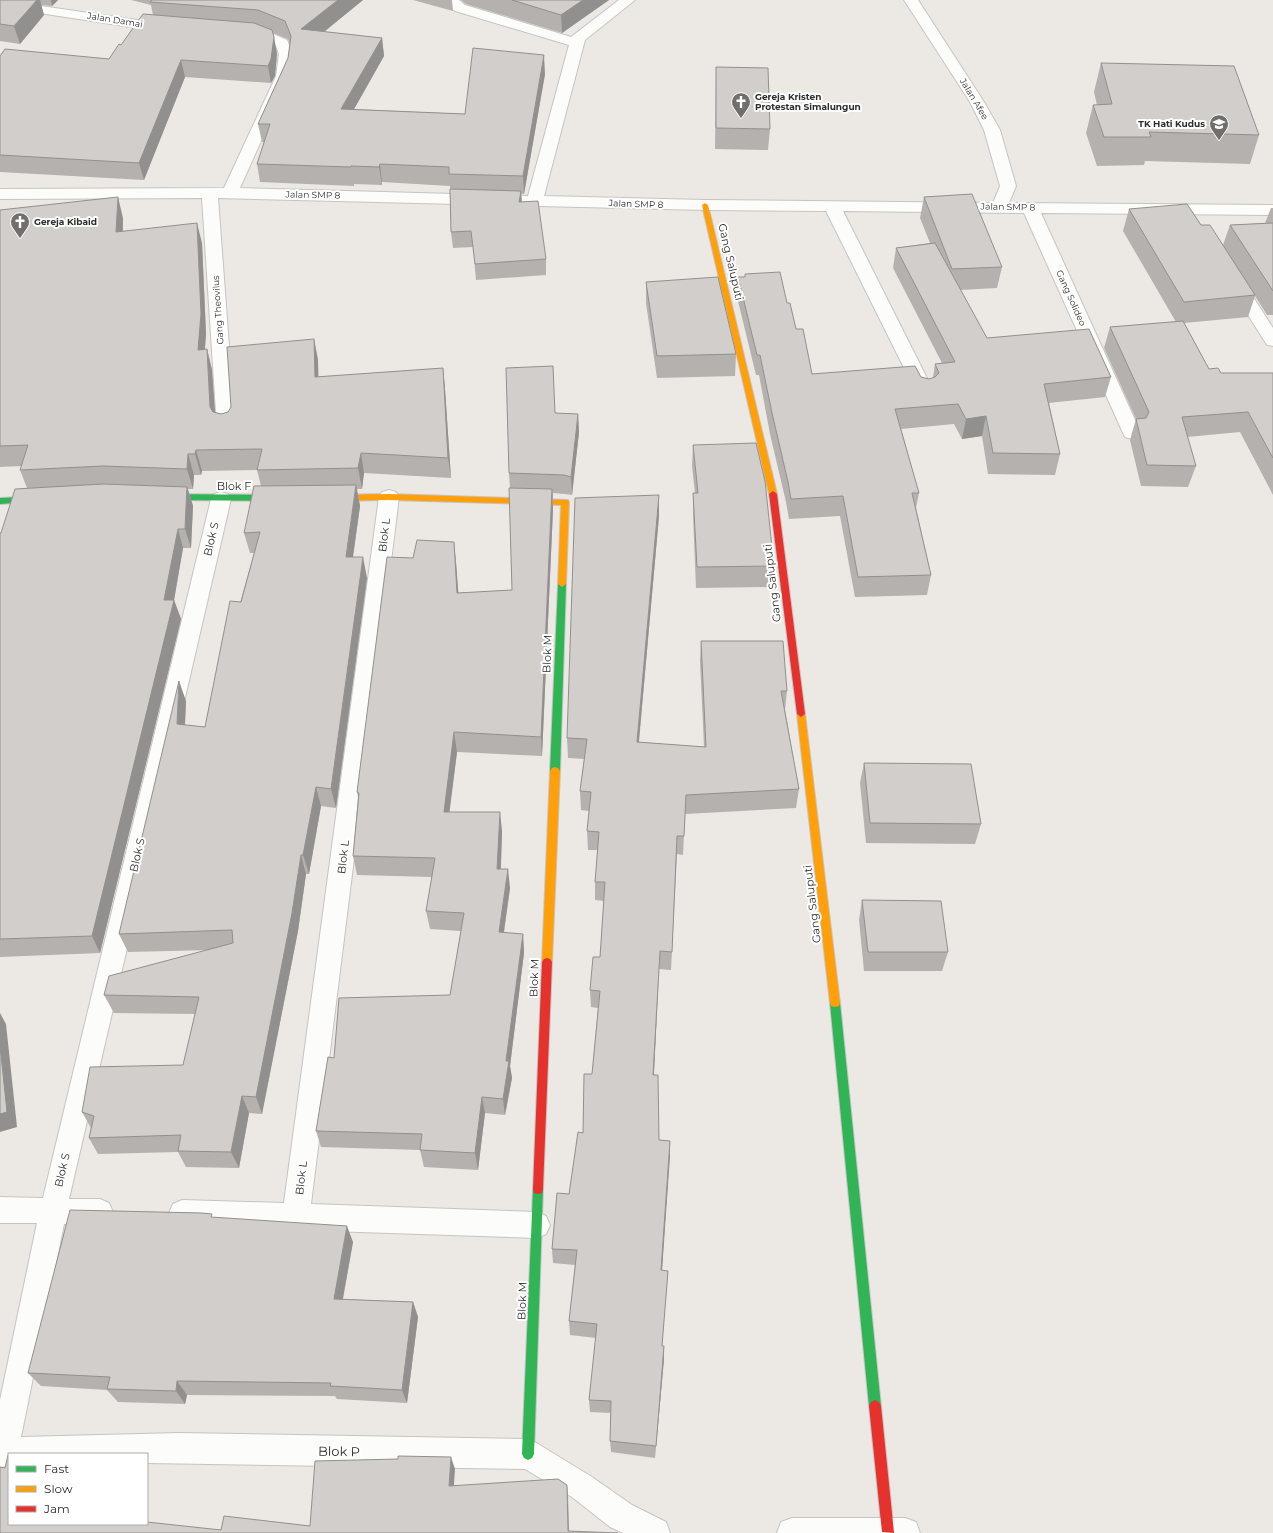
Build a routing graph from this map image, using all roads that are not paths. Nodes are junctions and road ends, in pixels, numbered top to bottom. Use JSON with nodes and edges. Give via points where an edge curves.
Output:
{"nodes":[{"id":1,"x":452,"y":0,"type":"edge"},
{"id":2,"x":628,"y":0,"type":"edge"},
{"id":3,"x":911,"y":0,"type":"edge"},
{"id":4,"x":0,"y":3,"type":"edge"},
{"id":5,"x":175,"y":27,"type":"edge"},
{"id":6,"x":230,"y":31,"type":"edge"},
{"id":7,"x":576,"y":43,"type":"junction"},
{"id":8,"x":210,"y":193,"type":"junction"},
{"id":9,"x":230,"y":193,"type":"junction"},
{"id":10,"x":0,"y":194,"type":"edge"},
{"id":11,"x":534,"y":201,"type":"junction"},
{"id":12,"x":705,"y":206,"type":"junction"},
{"id":13,"x":832,"y":206,"type":"junction"},
{"id":14,"x":999,"y":207,"type":"junction"},
{"id":15,"x":1030,"y":207,"type":"junction"},
{"id":16,"x":1273,"y":210,"type":"edge"},
{"id":17,"x":1227,"y":269,"type":"edge"},
{"id":18,"x":1273,"y":342,"type":"edge"},
{"id":19,"x":925,"y":392,"type":"edge"},
{"id":20,"x":226,"y":427,"type":"edge"},
{"id":21,"x":1132,"y":433,"type":"dead end"},
{"id":22,"x":150,"y":496,"type":"edge"},
{"id":23,"x":389,"y":497,"type":"junction"},
{"id":24,"x":47,"y":498,"type":"edge"},
{"id":25,"x":289,"y":498,"type":"edge"},
{"id":26,"x":320,"y":498,"type":"edge"},
{"id":27,"x":221,"y":499,"type":"junction"},
{"id":28,"x":0,"y":501,"type":"edge"},
{"id":29,"x":0,"y":1210,"type":"edge"},
{"id":30,"x":53,"y":1211,"type":"junction"},
{"id":31,"x":123,"y":1212,"type":"edge"},
{"id":32,"x":155,"y":1213,"type":"edge"},
{"id":33,"x":296,"y":1216,"type":"junction"},
{"id":34,"x":537,"y":1225,"type":"junction"},
{"id":35,"x":2,"y":1452,"type":"edge"},
{"id":36,"x":528,"y":1454,"type":"junction"},
{"id":37,"x":896,"y":1532,"type":"edge"},
{"id":38,"x":655,"y":1533,"type":"edge"},
{"id":39,"x":792,"y":1533,"type":"edge"}],
"edges":[{"from":1,"to":7,"type":"street","via":[[460,8]]},
{"from":2,"to":7,"type":"street","via":[[581,34]]},
{"from":3,"to":14,"type":"street","name":"Jalan Afee","via":[[977,102],[992,130],[1008,186]]},
{"from":4,"to":5,"type":"street","name":"Jalan Damai","via":[[144,25]]},
{"from":6,"to":9,"type":"street","via":[[261,34],[282,43],[286,54],[283,76]]},
{"from":7,"to":11,"type":"street"},
{"from":8,"to":9,"type":"street","name":"Jalan SMP 8"},
{"from":8,"to":10,"type":"street","name":"Jalan SMP 8"},
{"from":8,"to":20,"type":"street","name":"Gang Theovilus"},
{"from":9,"to":11,"type":"street","name":"Jalan SMP 8"},
{"from":11,"to":12,"type":"street","name":"Jalan SMP 8"},
{"from":12,"to":13,"type":"street","name":"Jalan SMP 8"},
{"from":12,"to":37,"type":"street","name":"Gang Saluputi","via":[[775,502]]},
{"from":13,"to":14,"type":"street","name":"Jalan SMP 8"},
{"from":13,"to":19,"type":"street"},
{"from":14,"to":15,"type":"street","name":"Jalan SMP 8"},
{"from":15,"to":16,"type":"street","name":"Jalan SMP 8","via":[[1194,216]]},
{"from":15,"to":21,"type":"street","name":"Gang Solideo"},
{"from":17,"to":18,"type":"street"},
{"from":22,"to":27,"type":"street","name":"Blok F"},
{"from":23,"to":26,"type":"street"},
{"from":23,"to":33,"type":"street","name":"Blok L"},
{"from":23,"to":34,"type":"street","name":"Blok M","via":[[565,502]]},
{"from":24,"to":28,"type":"street"},
{"from":25,"to":27,"type":"street","name":"Blok F"},
{"from":27,"to":30,"type":"street","name":"Blok S"},
{"from":29,"to":30,"type":"street"},
{"from":30,"to":31,"type":"street"},
{"from":30,"to":35,"type":"street","name":"Blok S"},
{"from":32,"to":33,"type":"street"},
{"from":33,"to":34,"type":"street"},
{"from":34,"to":36,"type":"street","name":"Blok M"},
{"from":35,"to":36,"type":"street","name":"Blok P","via":[[179,1448]]},
{"from":36,"to":38,"type":"street","via":[[582,1487],[621,1516]]},
{"from":37,"to":39,"type":"street"}]}
